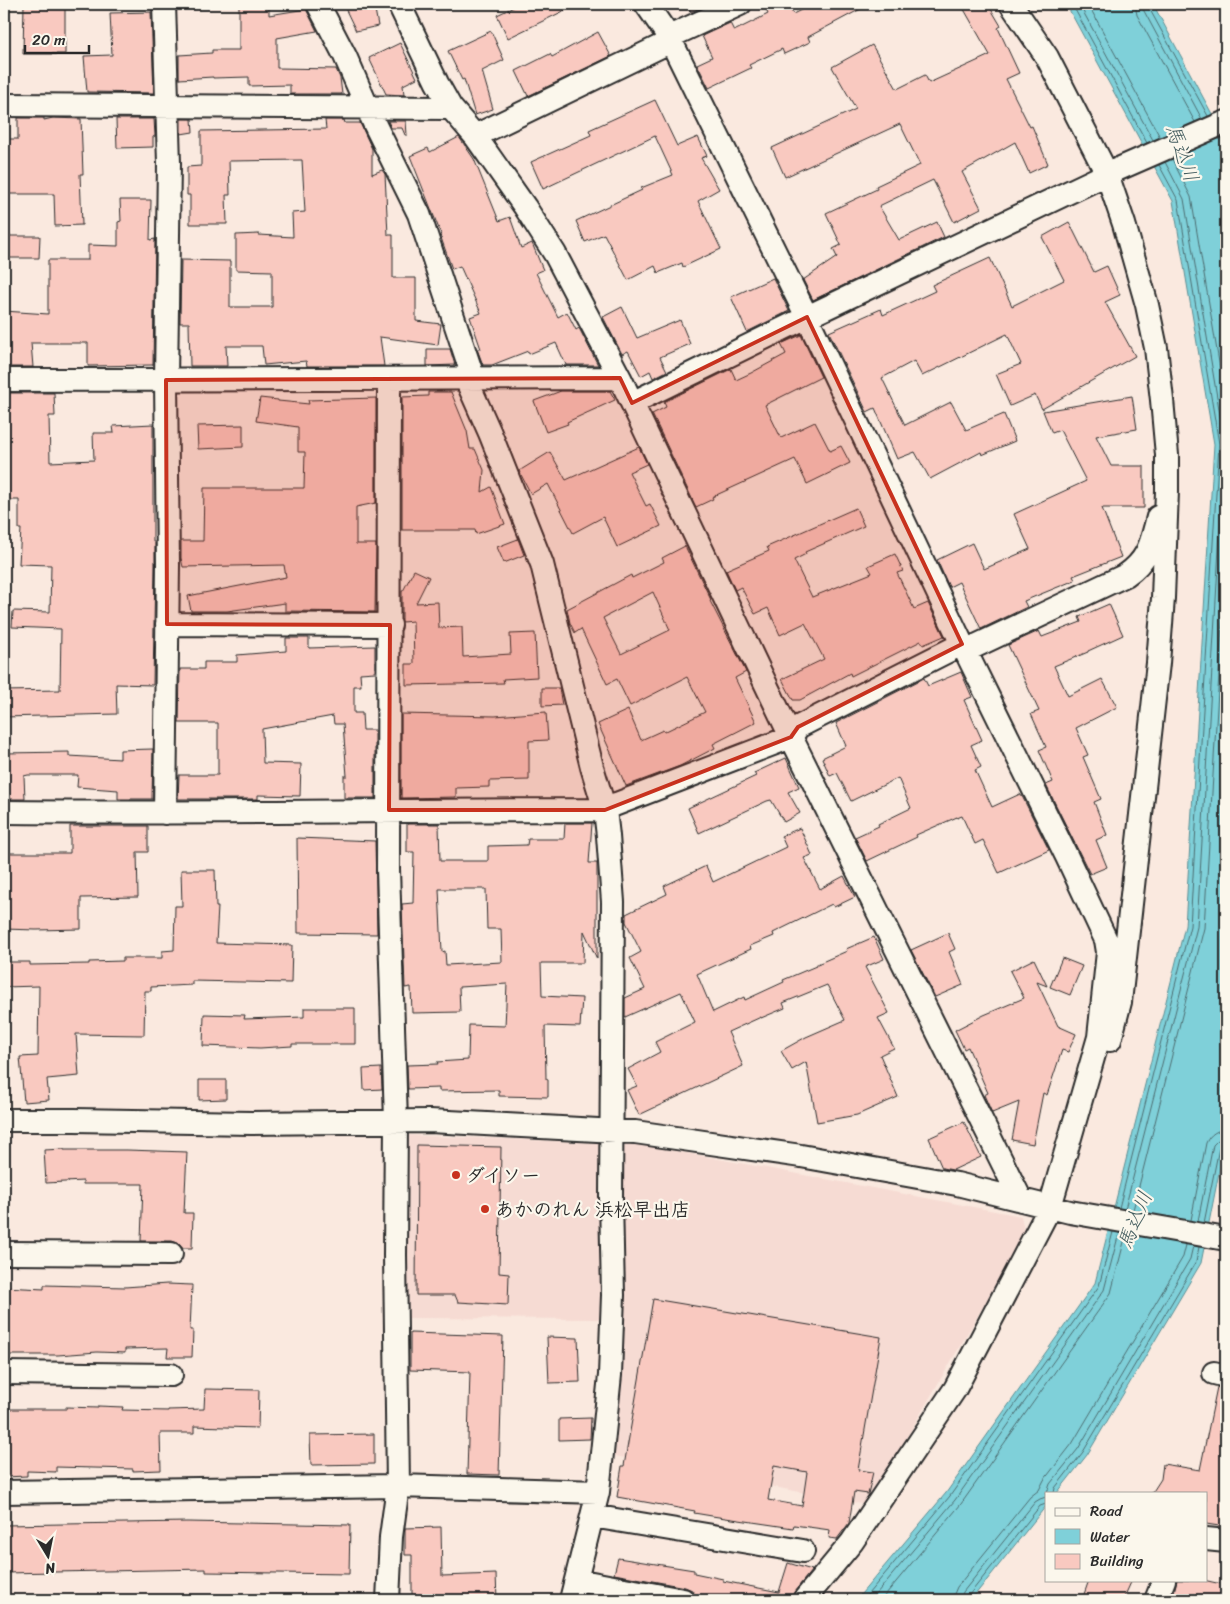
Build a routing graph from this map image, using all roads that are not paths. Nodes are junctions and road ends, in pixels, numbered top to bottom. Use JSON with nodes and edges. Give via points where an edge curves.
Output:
{"nodes":[{"id":1,"x":164,"y":4,"type":"edge"},
{"id":2,"x":318,"y":4,"type":"edge"},
{"id":3,"x":399,"y":4,"type":"edge"},
{"id":4,"x":646,"y":4,"type":"edge"},
{"id":5,"x":740,"y":4,"type":"edge"},
{"id":6,"x":1010,"y":4,"type":"edge"},
{"id":7,"x":669,"y":36,"type":"junction"},
{"id":8,"x":4,"y":105,"type":"edge"},
{"id":9,"x":167,"y":106,"type":"junction"},
{"id":10,"x":367,"y":107,"type":"junction"},
{"id":11,"x":451,"y":108,"type":"junction"},
{"id":12,"x":1226,"y":122,"type":"edge"},
{"id":13,"x":475,"y":136,"type":"junction"},
{"id":14,"x":1110,"y":172,"type":"junction"},
{"id":15,"x":807,"y":317,"type":"junction"},
{"id":16,"x":620,"y":378,"type":"junction"},
{"id":17,"x":389,"y":379,"type":"junction"},
{"id":18,"x":470,"y":379,"type":"junction"},
{"id":19,"x":4,"y":380,"type":"edge"},
{"id":20,"x":166,"y":380,"type":"junction"},
{"id":21,"x":632,"y":403,"type":"junction"},
{"id":22,"x":1167,"y":500,"type":"junction"},
{"id":23,"x":167,"y":624,"type":"junction"},
{"id":24,"x":390,"y":625,"type":"junction"},
{"id":25,"x":963,"y":648,"type":"junction"},
{"id":26,"x":791,"y":737,"type":"junction"},
{"id":27,"x":604,"y":807,"type":"junction"},
{"id":28,"x":389,"y":810,"type":"junction"},
{"id":29,"x":4,"y":812,"type":"edge"},
{"id":30,"x":165,"y":813,"type":"junction"},
{"id":31,"x":1078,"y":1113,"type":"junction"},
{"id":32,"x":4,"y":1120,"type":"edge"},
{"id":33,"x":396,"y":1121,"type":"junction"},
{"id":34,"x":612,"y":1130,"type":"junction"},
{"id":35,"x":1022,"y":1200,"type":"junction"},
{"id":36,"x":1060,"y":1209,"type":"junction"},
{"id":37,"x":1226,"y":1239,"type":"edge"},
{"id":38,"x":4,"y":1253,"type":"edge"},
{"id":39,"x":171,"y":1254,"type":"dead end"},
{"id":40,"x":4,"y":1373,"type":"edge"},
{"id":41,"x":171,"y":1375,"type":"dead end"},
{"id":42,"x":398,"y":1486,"type":"junction"},
{"id":43,"x":4,"y":1492,"type":"edge"},
{"id":44,"x":598,"y":1492,"type":"junction"},
{"id":45,"x":592,"y":1516,"type":"junction"},
{"id":46,"x":1208,"y":1539,"type":"edge"},
{"id":47,"x":1226,"y":1541,"type":"edge"},
{"id":48,"x":803,"y":1551,"type":"dead end"},
{"id":49,"x":1163,"y":1582,"type":"edge"},
{"id":50,"x":574,"y":1590,"type":"edge"},
{"id":51,"x":388,"y":1600,"type":"edge"},
{"id":52,"x":683,"y":1600,"type":"edge"},
{"id":53,"x":804,"y":1600,"type":"edge"},
{"id":54,"x":1156,"y":1600,"type":"edge"}],
"edges":[{"from":1,"to":9,"type":"street"},
{"from":2,"to":10,"type":"street"},
{"from":3,"to":11,"type":"street"},
{"from":4,"to":7,"type":"street"},
{"from":5,"to":7,"type":"street"},
{"from":6,"to":14,"type":"street","via":[[1047,57]]},
{"from":7,"to":13,"type":"street","via":[[661,46]]},
{"from":7,"to":15,"type":"street"},
{"from":8,"to":9,"type":"street"},
{"from":9,"to":10,"type":"street"},
{"from":9,"to":20,"type":"street"},
{"from":10,"to":11,"type":"street"},
{"from":10,"to":18,"type":"street","via":[[419,214]]},
{"from":11,"to":13,"type":"street"},
{"from":12,"to":14,"type":"street"},
{"from":13,"to":16,"type":"street","via":[[555,254]]},
{"from":14,"to":15,"type":"street"},
{"from":14,"to":22,"type":"street","via":[[1156,348],[1167,455]]},
{"from":15,"to":21,"type":"street"},
{"from":15,"to":25,"type":"street"},
{"from":16,"to":18,"type":"street"},
{"from":16,"to":21,"type":"street"},
{"from":17,"to":18,"type":"street"},
{"from":17,"to":20,"type":"street"},
{"from":17,"to":24,"type":"street"},
{"from":18,"to":27,"type":"street","via":[[542,564]]},
{"from":19,"to":20,"type":"street"},
{"from":20,"to":23,"type":"street"},
{"from":21,"to":26,"type":"street"},
{"from":22,"to":25,"type":"street","via":[[1144,559],[1126,575]]},
{"from":22,"to":31,"type":"street","via":[[1158,663],[1120,1002],[1104,1070]]},
{"from":23,"to":24,"type":"street"},
{"from":23,"to":30,"type":"street"},
{"from":24,"to":28,"type":"street"},
{"from":25,"to":26,"type":"street","via":[[798,727]]},
{"from":25,"to":31,"type":"street","via":[[1106,940],[1108,952],[1099,1037]]},
{"from":26,"to":27,"type":"street"},
{"from":26,"to":35,"type":"street"},
{"from":27,"to":28,"type":"street"},
{"from":27,"to":34,"type":"street","via":[[613,902]]},
{"from":28,"to":30,"type":"street"},
{"from":28,"to":33,"type":"street"},
{"from":29,"to":30,"type":"street"},
{"from":31,"to":36,"type":"street"},
{"from":32,"to":33,"type":"street"},
{"from":33,"to":34,"type":"street"},
{"from":33,"to":42,"type":"street"},
{"from":34,"to":35,"type":"street","via":[[802,1156],[957,1184]]},
{"from":34,"to":44,"type":"street","via":[[610,1375]]},
{"from":35,"to":36,"type":"street"},
{"from":36,"to":37,"type":"street"},
{"from":36,"to":53,"type":"street","via":[[955,1389],[852,1542]]},
{"from":38,"to":39,"type":"street"},
{"from":40,"to":41,"type":"street"},
{"from":42,"to":43,"type":"street"},
{"from":42,"to":44,"type":"street"},
{"from":42,"to":51,"type":"street","via":[[391,1537]]},
{"from":44,"to":45,"type":"street"},
{"from":45,"to":48,"type":"street"},
{"from":45,"to":50,"type":"street"},
{"from":46,"to":47,"type":"street"},
{"from":49,"to":54,"type":"street"},
{"from":50,"to":52,"type":"street"}]}
